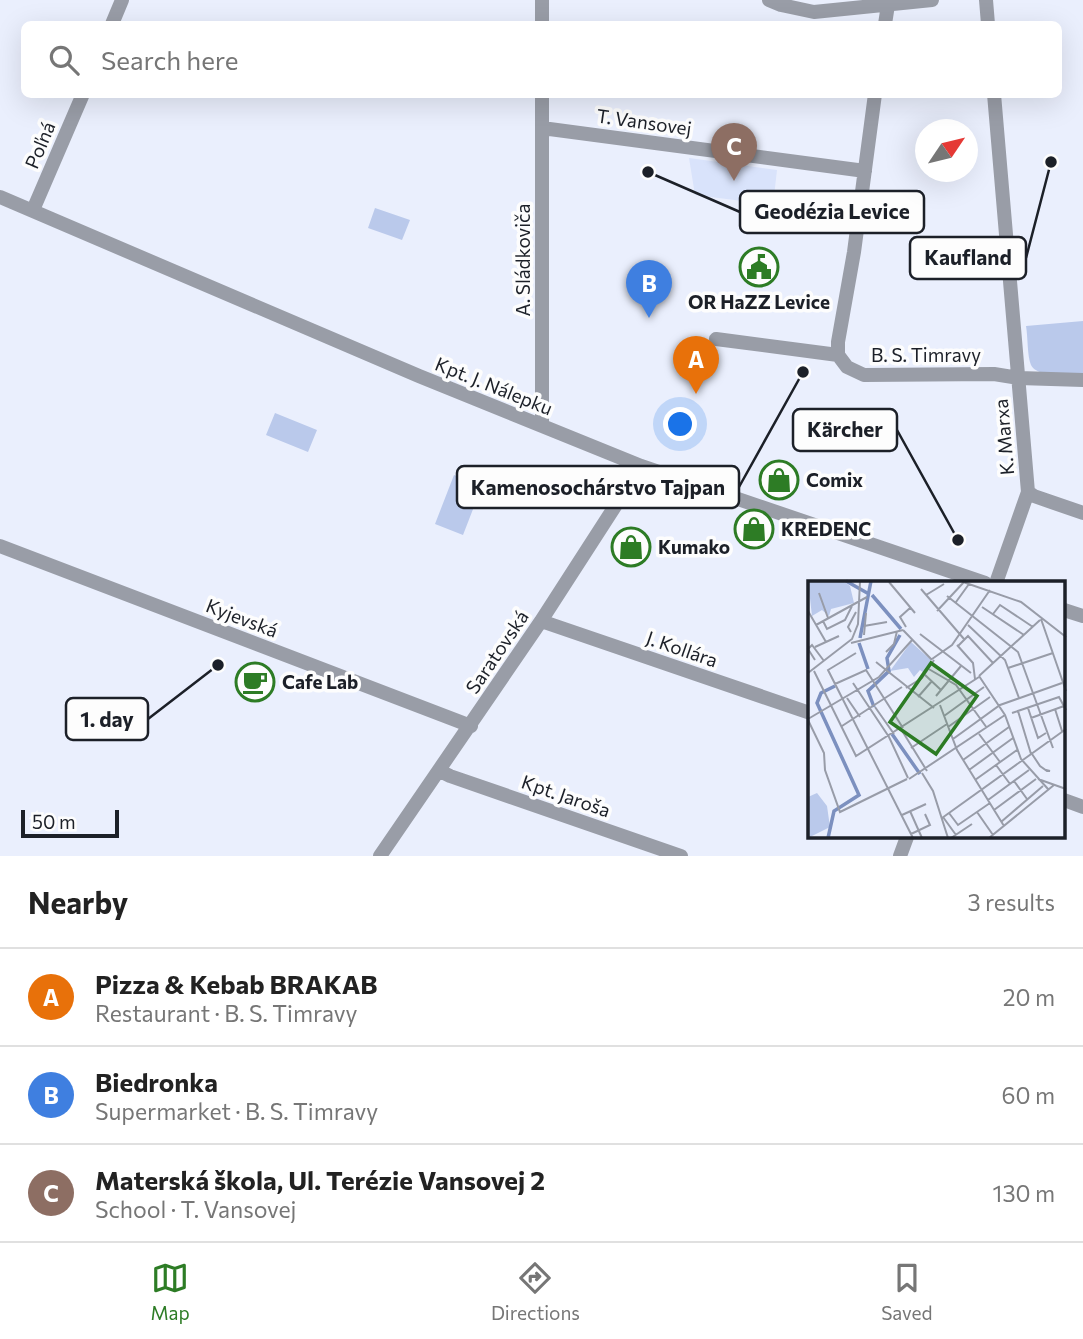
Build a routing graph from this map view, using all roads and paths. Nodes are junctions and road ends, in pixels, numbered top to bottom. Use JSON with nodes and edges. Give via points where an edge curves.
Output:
{"nodes":[{"id":1,"x":122,"y":0,"type":"edge"},
{"id":2,"x":542,"y":0,"type":"edge"},
{"id":3,"x":769,"y":0,"type":"edge"},
{"id":4,"x":932,"y":0,"type":"edge"},
{"id":5,"x":986,"y":0,"type":"edge"},
{"id":6,"x":888,"y":5,"type":"junction"},
{"id":7,"x":113,"y":21,"type":"edge"},
{"id":8,"x":542,"y":21,"type":"edge"},
{"id":9,"x":885,"y":21,"type":"edge"},
{"id":10,"x":988,"y":21,"type":"edge"},
{"id":11,"x":81,"y":98,"type":"edge"},
{"id":12,"x":542,"y":98,"type":"edge"},
{"id":13,"x":875,"y":98,"type":"edge"},
{"id":14,"x":994,"y":98,"type":"edge"},
{"id":15,"x":542,"y":128,"type":"junction"},
{"id":16,"x":865,"y":171,"type":"junction"},
{"id":17,"x":0,"y":197,"type":"edge"},
{"id":18,"x":33,"y":210,"type":"junction"},
{"id":19,"x":716,"y":339,"type":"dead end"},
{"id":20,"x":838,"y":355,"type":"junction"},
{"id":21,"x":1018,"y":379,"type":"junction"},
{"id":22,"x":1083,"y":380,"type":"edge"},
{"id":23,"x":542,"y":426,"type":"junction"},
{"id":24,"x":641,"y":466,"type":"junction"},
{"id":25,"x":1028,"y":492,"type":"junction"},
{"id":26,"x":1083,"y":513,"type":"edge"},
{"id":27,"x":0,"y":546,"type":"edge"},
{"id":28,"x":979,"y":581,"type":"edge"},
{"id":29,"x":997,"y":581,"type":"edge"},
{"id":30,"x":1066,"y":611,"type":"edge"},
{"id":31,"x":1083,"y":616,"type":"edge"},
{"id":32,"x":541,"y":621,"type":"junction"},
{"id":33,"x":808,"y":712,"type":"edge"},
{"id":34,"x":471,"y":726,"type":"junction"},
{"id":35,"x":440,"y":771,"type":"junction"},
{"id":36,"x":1066,"y":801,"type":"edge"},
{"id":37,"x":1083,"y":807,"type":"edge"},
{"id":38,"x":906,"y":838,"type":"edge"},
{"id":39,"x":380,"y":856,"type":"edge"},
{"id":40,"x":681,"y":856,"type":"edge"},
{"id":41,"x":900,"y":856,"type":"edge"}],
"edges":[{"from":1,"to":7,"type":"street"},
{"from":2,"to":8,"type":"street"},
{"from":3,"to":6,"type":"street","via":[[814,12]]},
{"from":4,"to":6,"type":"street"},
{"from":5,"to":10,"type":"street"},
{"from":6,"to":9,"type":"street"},
{"from":11,"to":18,"type":"street","name":"Poľná"},
{"from":12,"to":15,"type":"street","name":"A. Sládkoviča"},
{"from":13,"to":16,"type":"street"},
{"from":14,"to":21,"type":"street","name":"K. Marxa"},
{"from":15,"to":16,"type":"street","name":"T. Vansovej"},
{"from":15,"to":23,"type":"street","name":"A. Sládkoviča"},
{"from":16,"to":20,"type":"street"},
{"from":17,"to":18,"type":"street","name":"Kpt. J. Nálepku"},
{"from":18,"to":23,"type":"street","name":"Kpt. J. Nálepku"},
{"from":19,"to":20,"type":"street","name":"B. S. Timravy"},
{"from":20,"to":21,"type":"street","name":"B. S. Timravy","via":[[847,367],[864,375],[994,374]]},
{"from":21,"to":22,"type":"street","name":"K. Marxa"},
{"from":21,"to":25,"type":"street","name":"K. Marxa"},
{"from":23,"to":24,"type":"street","name":"Kpt. J. Nálepku"},
{"from":24,"to":28,"type":"street","name":"Kpt. J. Nálepku"},
{"from":24,"to":32,"type":"street","name":"Saratovská"},
{"from":25,"to":26,"type":"street","name":"K. Marxa"},
{"from":25,"to":29,"type":"street","name":"K. Marxa"},
{"from":27,"to":34,"type":"street","name":"Kyjevská"},
{"from":30,"to":31,"type":"street"},
{"from":32,"to":33,"type":"street","name":"J. Kollára"},
{"from":32,"to":34,"type":"street","name":"Saratovská"},
{"from":34,"to":35,"type":"street","name":"Saratovská"},
{"from":35,"to":39,"type":"street","name":"Saratovská"},
{"from":35,"to":40,"type":"street","name":"Kpt. Jaroša"},
{"from":36,"to":37,"type":"street"},
{"from":38,"to":41,"type":"street"}]}
